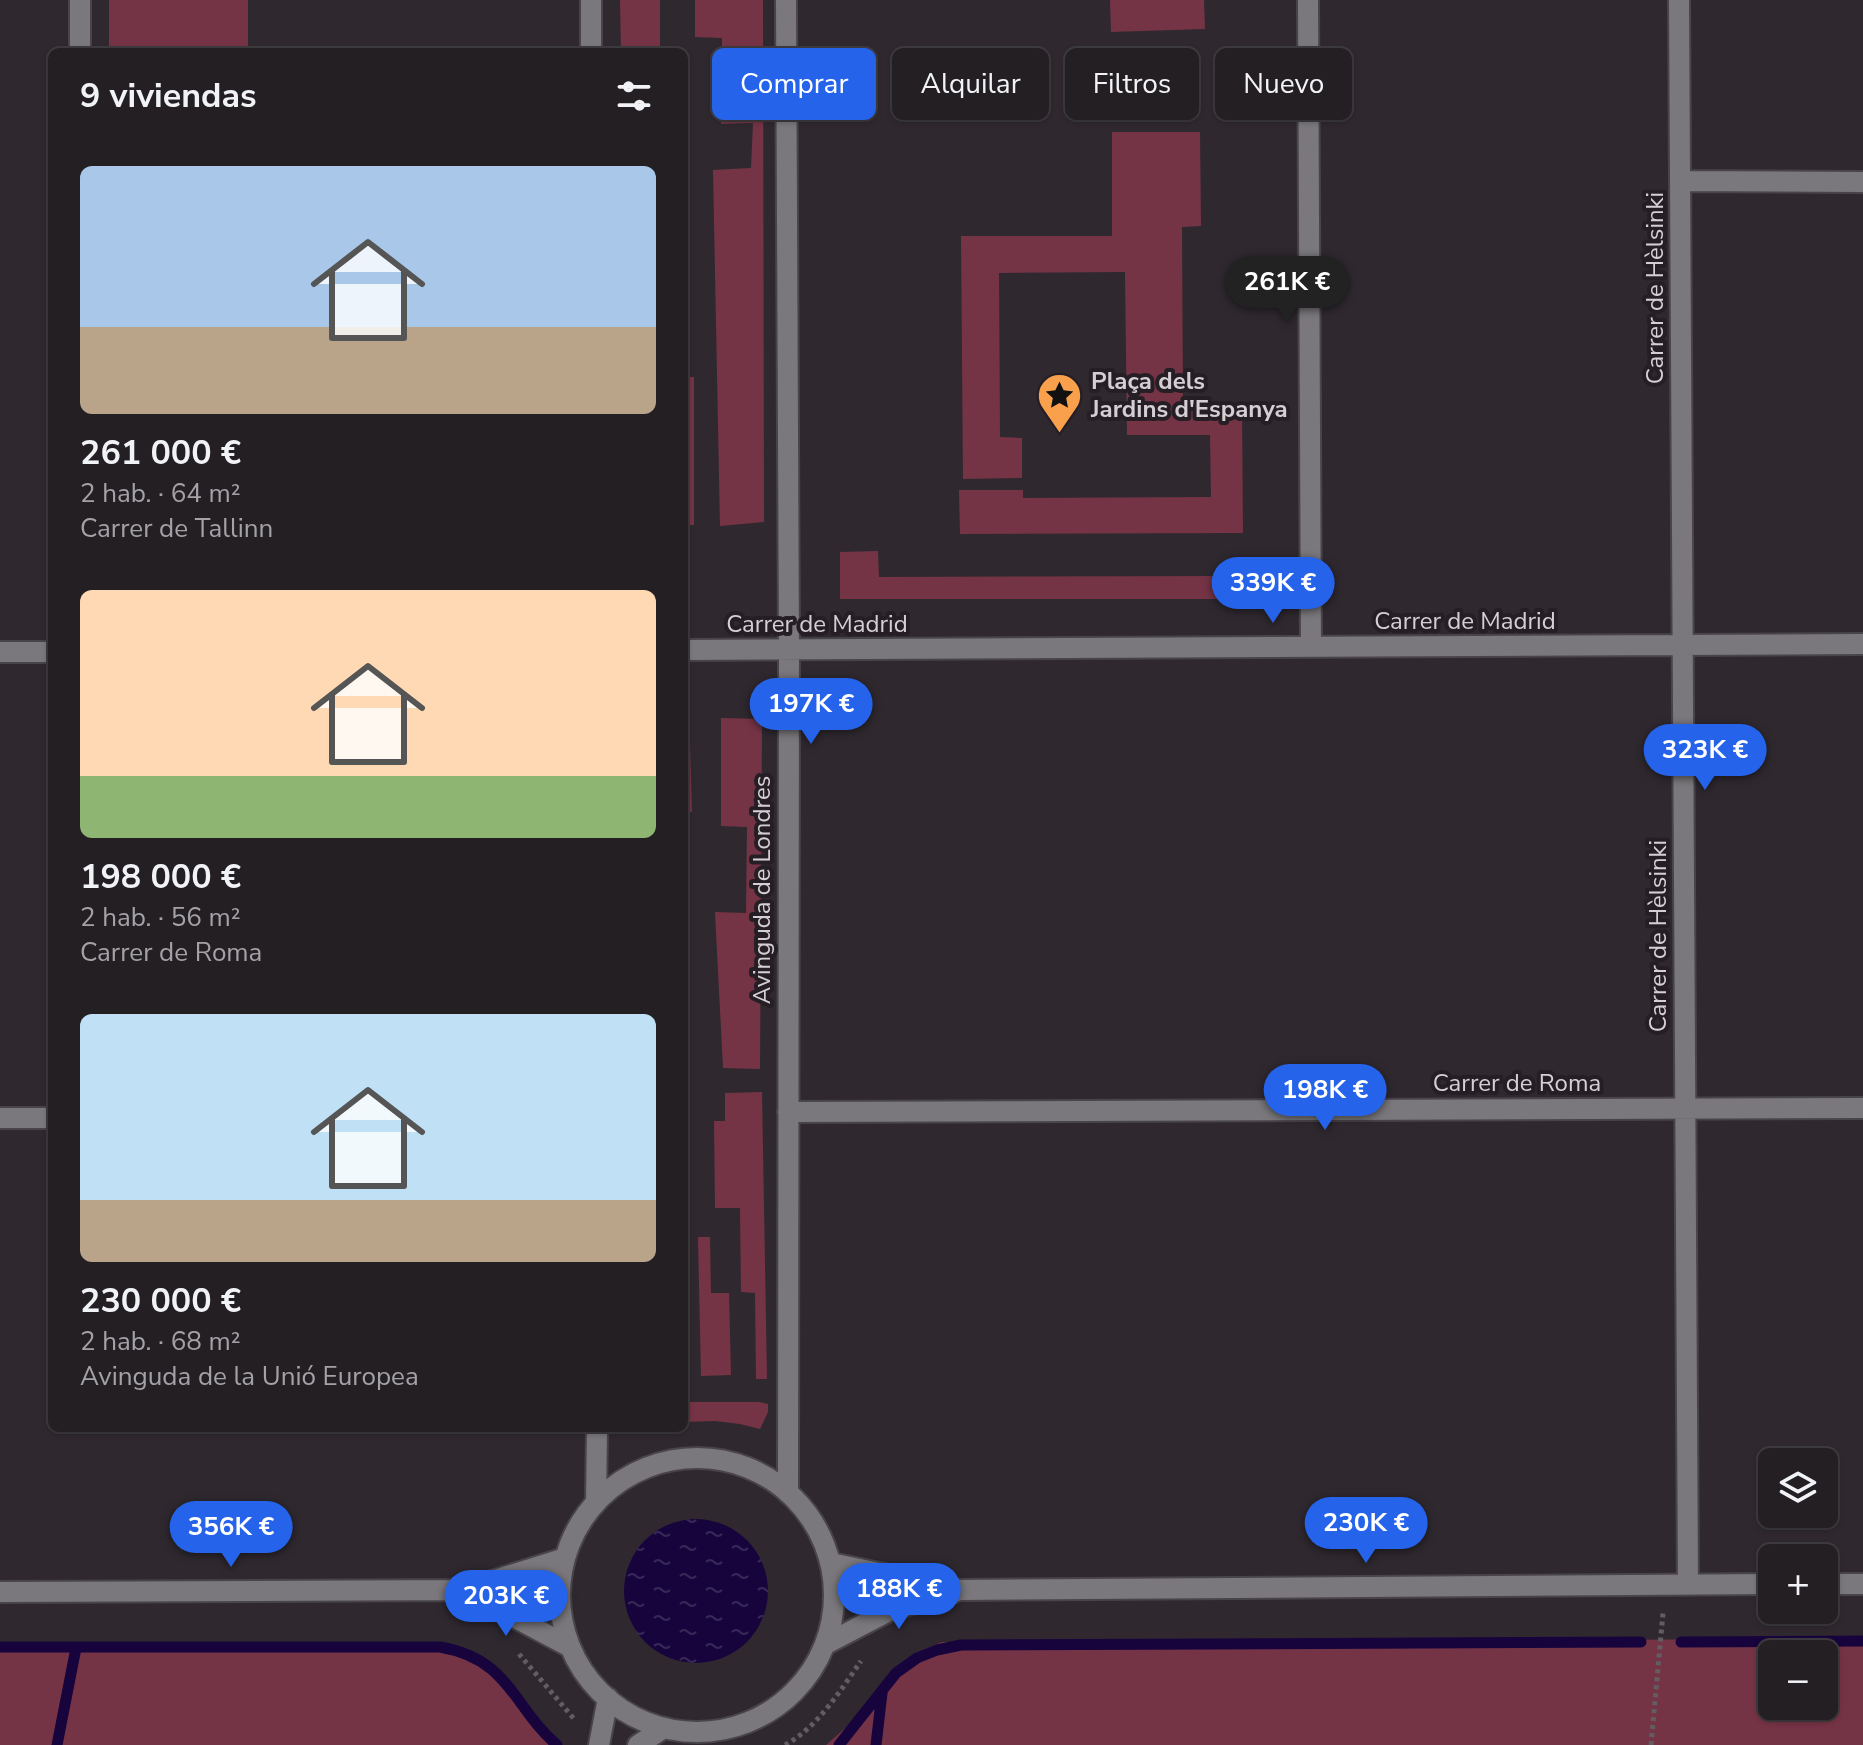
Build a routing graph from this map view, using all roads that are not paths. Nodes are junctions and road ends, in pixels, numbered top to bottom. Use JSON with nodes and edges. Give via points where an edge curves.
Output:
{"nodes":[{"id":1,"x":80,"y":0,"type":"edge"},
{"id":2,"x":591,"y":0,"type":"edge"},
{"id":3,"x":786,"y":0,"type":"edge"},
{"id":4,"x":1308,"y":0,"type":"edge"},
{"id":5,"x":1679,"y":0,"type":"edge"},
{"id":6,"x":80,"y":48,"type":"edge"},
{"id":7,"x":591,"y":48,"type":"edge"},
{"id":8,"x":1680,"y":181,"type":"junction"},
{"id":9,"x":1863,"y":182,"type":"edge"},
{"id":10,"x":1863,"y":644,"type":"edge"},
{"id":11,"x":1683,"y":646,"type":"junction"},
{"id":12,"x":1311,"y":647,"type":"junction"},
{"id":13,"x":688,"y":650,"type":"edge"},
{"id":14,"x":789,"y":650,"type":"junction"},
{"id":15,"x":0,"y":652,"type":"edge"},
{"id":16,"x":48,"y":652,"type":"edge"},
{"id":17,"x":1863,"y":1108,"type":"edge"},
{"id":18,"x":1685,"y":1109,"type":"junction"},
{"id":19,"x":788,"y":1112,"type":"junction"},
{"id":20,"x":0,"y":1118,"type":"edge"},
{"id":21,"x":48,"y":1118,"type":"edge"},
{"id":22,"x":597,"y":1432,"type":"edge"},
{"id":23,"x":788,"y":1493,"type":"junction"},
{"id":24,"x":596,"y":1502,"type":"junction"},
{"id":25,"x":565,"y":1558,"type":"junction"},
{"id":26,"x":831,"y":1563,"type":"junction"},
{"id":27,"x":1688,"y":1584,"type":"junction"},
{"id":28,"x":1758,"y":1584,"type":"edge"},
{"id":29,"x":1838,"y":1584,"type":"edge"},
{"id":30,"x":1863,"y":1584,"type":"edge"},
{"id":31,"x":463,"y":1590,"type":"junction"},
{"id":32,"x":960,"y":1590,"type":"junction"},
{"id":33,"x":0,"y":1592,"type":"edge"},
{"id":34,"x":826,"y":1644,"type":"junction"},
{"id":35,"x":570,"y":1647,"type":"junction"},
{"id":36,"x":608,"y":1698,"type":"junction"},
{"id":37,"x":664,"y":1728,"type":"junction"},
{"id":38,"x":600,"y":1743,"type":"edge"},
{"id":39,"x":638,"y":1745,"type":"edge"}],
"edges":[{"from":1,"to":6,"type":"street"},
{"from":2,"to":7,"type":"street"},
{"from":3,"to":14,"type":"street","name":"Avinguda de Londres"},
{"from":4,"to":12,"type":"street"},
{"from":5,"to":8,"type":"street","name":"Carrer de Hèlsinki"},
{"from":8,"to":9,"type":"street"},
{"from":8,"to":11,"type":"street","name":"Carrer de Hèlsinki"},
{"from":10,"to":11,"type":"street","name":"Carrer de Madrid"},
{"from":11,"to":12,"type":"street","name":"Carrer de Madrid"},
{"from":11,"to":18,"type":"street","name":"Carrer de Hèlsinki"},
{"from":12,"to":14,"type":"street","name":"Carrer de Madrid"},
{"from":13,"to":14,"type":"street","name":"Carrer de Madrid"},
{"from":14,"to":19,"type":"street","name":"Avinguda de Londres"},
{"from":15,"to":16,"type":"street"},
{"from":17,"to":18,"type":"street","name":"Carrer de Roma"},
{"from":18,"to":19,"type":"street","name":"Carrer de Roma"},
{"from":18,"to":27,"type":"street","name":"Carrer de Hèlsinki"},
{"from":19,"to":23,"type":"street","name":"Avinguda de Londres"},
{"from":20,"to":21,"type":"street"},
{"from":22,"to":24,"type":"street"},
{"from":23,"to":24,"type":"street","via":[[759,1472],[725,1461],[690,1458],[655,1464],[623,1479]]},
{"from":23,"to":26,"type":"street","via":[[822,1537]]},
{"from":24,"to":25,"type":"street"},
{"from":25,"to":31,"type":"street"},
{"from":25,"to":35,"type":"street","via":[[560,1588]]},
{"from":26,"to":32,"type":"street"},
{"from":26,"to":34,"type":"street","via":[[834,1604]]},
{"from":27,"to":28,"type":"street"},
{"from":27,"to":32,"type":"street"},
{"from":29,"to":30,"type":"street"},
{"from":31,"to":33,"type":"street"},
{"from":31,"to":35,"type":"street"},
{"from":32,"to":34,"type":"street","via":[[891,1610]]},
{"from":34,"to":37,"type":"street","via":[[807,1678],[778,1706],[743,1725],[704,1732]]},
{"from":35,"to":36,"type":"street"},
{"from":36,"to":37,"type":"street","via":[[634,1717]]},
{"from":36,"to":38,"type":"street"},
{"from":37,"to":39,"type":"street"}]}
